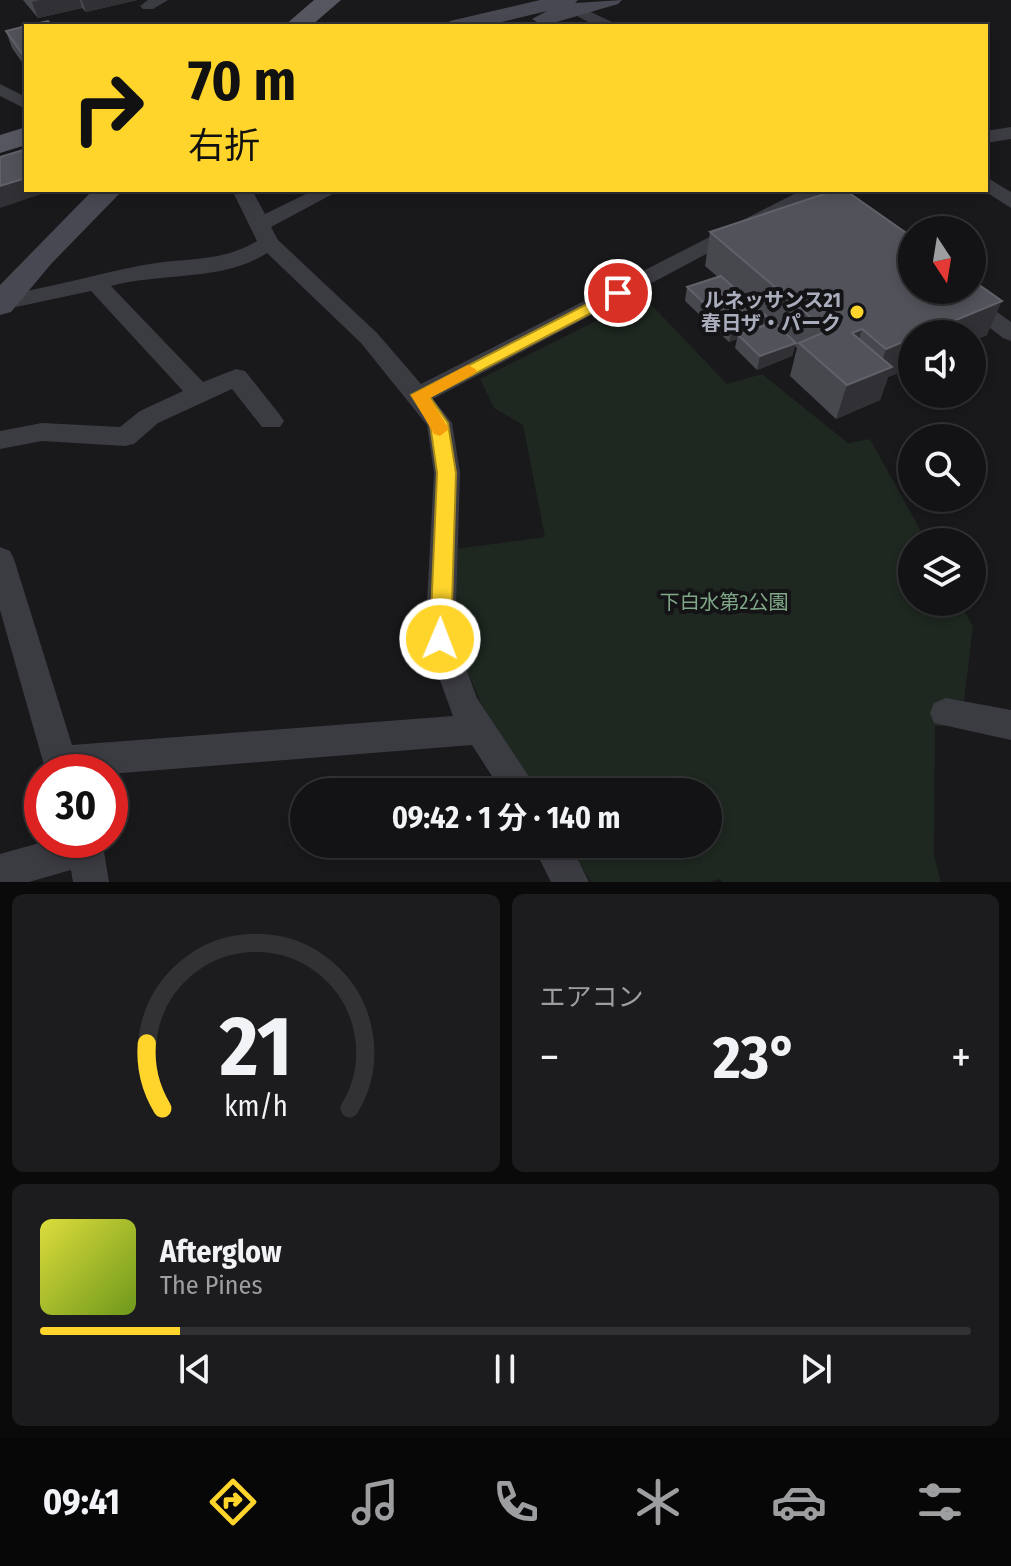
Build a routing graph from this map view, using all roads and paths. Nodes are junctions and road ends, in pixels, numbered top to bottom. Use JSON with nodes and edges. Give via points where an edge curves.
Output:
{"nodes":[{"id":1,"x":611,"y":0,"type":"edge"},
{"id":2,"x":318,"y":2,"type":"edge"},
{"id":3,"x":563,"y":3,"type":"edge"},
{"id":4,"x":298,"y":24,"type":"edge"},
{"id":5,"x":467,"y":24,"type":"edge"},
{"id":6,"x":518,"y":24,"type":"edge"},
{"id":7,"x":604,"y":24,"type":"edge"},
{"id":8,"x":0,"y":89,"type":"edge"},
{"id":9,"x":24,"y":103,"type":"edge"},
{"id":10,"x":1011,"y":133,"type":"edge"},
{"id":11,"x":24,"y":137,"type":"edge"},
{"id":12,"x":988,"y":137,"type":"edge"},
{"id":13,"x":0,"y":144,"type":"edge"},
{"id":14,"x":24,"y":156,"type":"edge"},
{"id":15,"x":0,"y":163,"type":"edge"},
{"id":16,"x":988,"y":185,"type":"edge"},
{"id":17,"x":107,"y":192,"type":"edge"},
{"id":18,"x":243,"y":192,"type":"edge"},
{"id":19,"x":327,"y":192,"type":"edge"},
{"id":20,"x":821,"y":193,"type":"edge"},
{"id":21,"x":1011,"y":202,"type":"edge"},
{"id":22,"x":265,"y":234,"type":"junction"},
{"id":23,"x":97,"y":284,"type":"junction"},
{"id":24,"x":1,"y":304,"type":"edge"},
{"id":25,"x":972,"y":304,"type":"edge"},
{"id":26,"x":1010,"y":330,"type":"edge"},
{"id":27,"x":198,"y":392,"type":"junction"},
{"id":28,"x":420,"y":395,"type":"junction"},
{"id":29,"x":271,"y":421,"type":"dead end"},
{"id":30,"x":0,"y":440,"type":"edge"},
{"id":31,"x":0,"y":559,"type":"edge"},
{"id":32,"x":946,"y":713,"type":"dead end"},
{"id":33,"x":1011,"y":725,"type":"edge"},
{"id":34,"x":480,"y":729,"type":"junction"},
{"id":35,"x":58,"y":754,"type":"edge"},
{"id":36,"x":128,"y":761,"type":"edge"},
{"id":37,"x":513,"y":778,"type":"edge"},
{"id":38,"x":81,"y":858,"type":"edge"},
{"id":39,"x":558,"y":858,"type":"edge"},
{"id":40,"x":0,"y":872,"type":"edge"},
{"id":41,"x":571,"y":882,"type":"edge"}],
"edges":[{"from":1,"to":3,"type":"main road"},
{"from":2,"to":4,"type":"main road"},
{"from":3,"to":5,"type":"main road"},
{"from":3,"to":6,"type":"main road"},
{"from":3,"to":7,"type":"street"},
{"from":8,"to":9,"type":"street"},
{"from":10,"to":12,"type":"street"},
{"from":11,"to":13,"type":"main road"},
{"from":14,"to":15,"type":"main road"},
{"from":16,"to":21,"type":"street"},
{"from":17,"to":24,"type":"main road"},
{"from":18,"to":22,"type":"street"},
{"from":19,"to":22,"type":"street"},
{"from":20,"to":28,"type":"street"},
{"from":22,"to":23,"type":"street","via":[[247,259],[148,270]]},
{"from":22,"to":28,"type":"street"},
{"from":23,"to":24,"type":"street"},
{"from":23,"to":27,"type":"street"},
{"from":25,"to":26,"type":"street"},
{"from":27,"to":29,"type":"street","via":[[236,377]]},
{"from":27,"to":30,"type":"street","via":[[149,417],[125,437],[42,432]]},
{"from":28,"to":34,"type":"street","via":[[439,423],[447,473],[440,639],[464,705]]},
{"from":31,"to":35,"type":"street"},
{"from":32,"to":33,"type":"street"},
{"from":34,"to":36,"type":"street"},
{"from":34,"to":37,"type":"street"},
{"from":38,"to":40,"type":"street"},
{"from":39,"to":41,"type":"street"}]}
